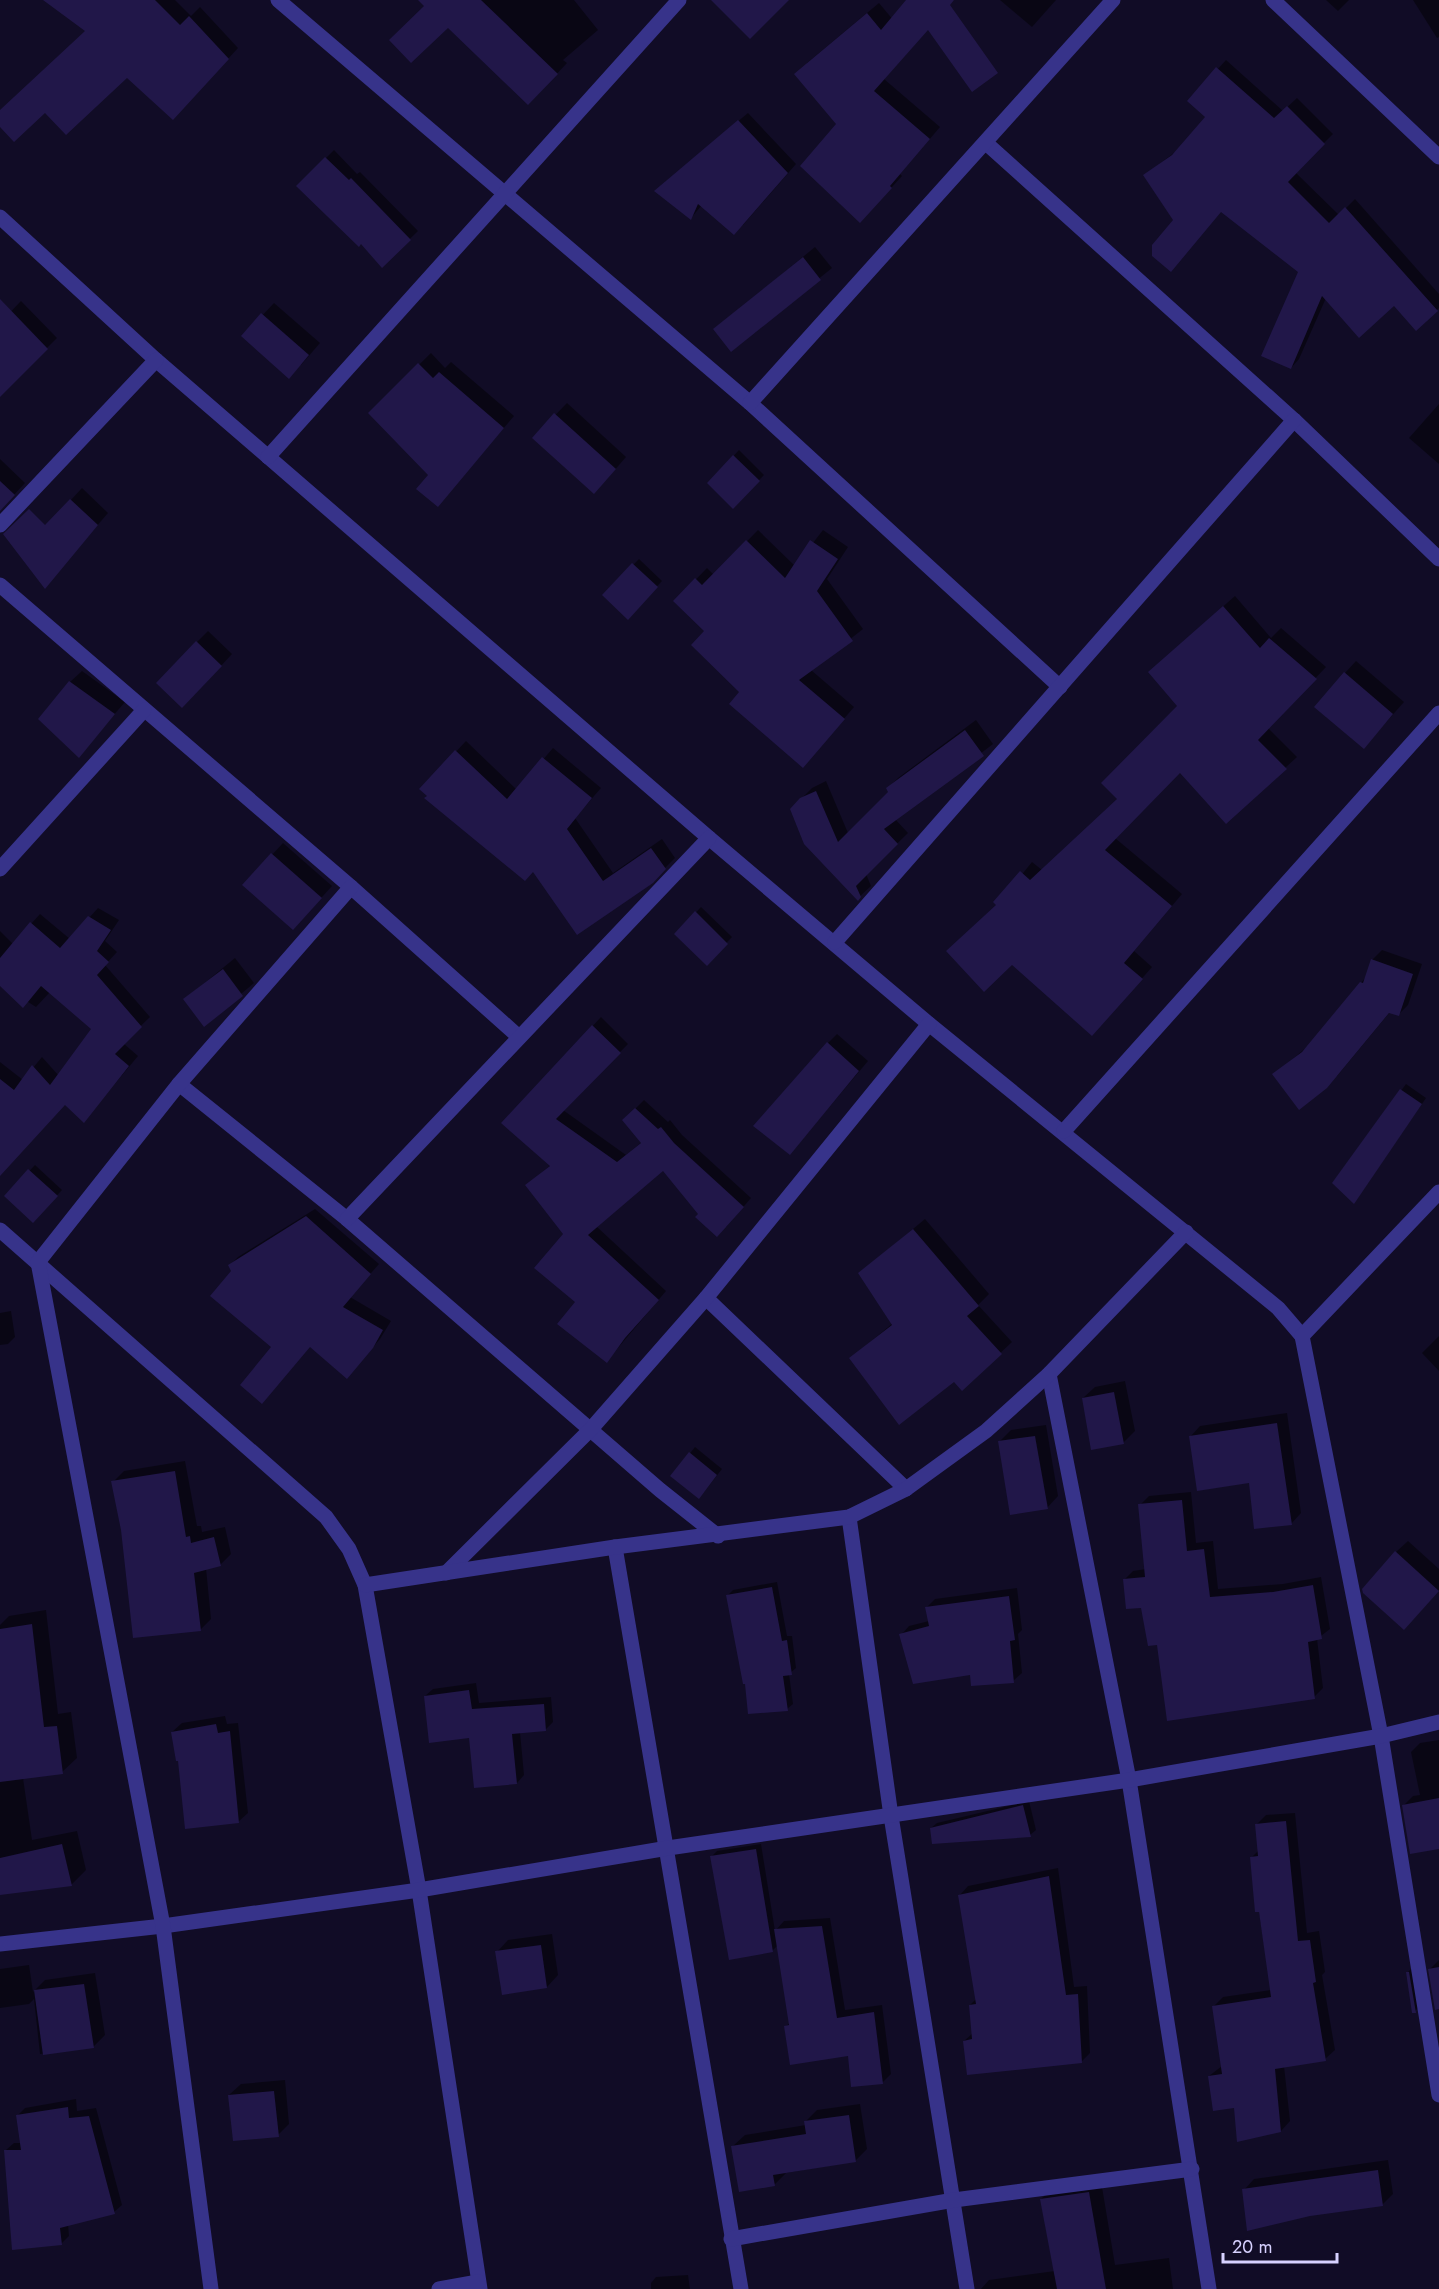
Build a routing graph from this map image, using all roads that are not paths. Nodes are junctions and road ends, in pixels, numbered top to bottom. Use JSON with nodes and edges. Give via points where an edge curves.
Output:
{"nodes":[{"id":1,"x":278,"y":0,"type":"edge"},
{"id":2,"x":679,"y":0,"type":"edge"},
{"id":3,"x":1113,"y":0,"type":"edge"},
{"id":4,"x":1273,"y":0,"type":"edge"},
{"id":5,"x":986,"y":143,"type":"junction"},
{"id":6,"x":1439,"y":157,"type":"edge"},
{"id":7,"x":503,"y":194,"type":"junction"},
{"id":8,"x":0,"y":217,"type":"edge"},
{"id":9,"x":156,"y":360,"type":"junction"},
{"id":10,"x":750,"y":403,"type":"junction"},
{"id":11,"x":1294,"y":420,"type":"junction"},
{"id":12,"x":268,"y":457,"type":"junction"},
{"id":13,"x":0,"y":525,"type":"edge"},
{"id":14,"x":1439,"y":559,"type":"edge"},
{"id":15,"x":0,"y":585,"type":"edge"},
{"id":16,"x":1060,"y":687,"type":"junction"},
{"id":17,"x":144,"y":710,"type":"junction"},
{"id":18,"x":1439,"y":713,"type":"edge"},
{"id":19,"x":709,"y":838,"type":"junction"},
{"id":20,"x":0,"y":869,"type":"edge"},
{"id":21,"x":351,"y":887,"type":"junction"},
{"id":22,"x":835,"y":942,"type":"junction"},
{"id":23,"x":929,"y":1024,"type":"junction"},
{"id":24,"x":519,"y":1037,"type":"junction"},
{"id":25,"x":179,"y":1084,"type":"junction"},
{"id":26,"x":1064,"y":1131,"type":"junction"},
{"id":27,"x":1439,"y":1192,"type":"edge"},
{"id":28,"x":347,"y":1219,"type":"junction"},
{"id":29,"x":0,"y":1230,"type":"edge"},
{"id":30,"x":1186,"y":1232,"type":"junction"},
{"id":31,"x":38,"y":1262,"type":"junction"},
{"id":32,"x":706,"y":1298,"type":"junction"},
{"id":33,"x":1302,"y":1336,"type":"junction"},
{"id":34,"x":1049,"y":1374,"type":"junction"},
{"id":35,"x":591,"y":1429,"type":"junction"},
{"id":36,"x":906,"y":1489,"type":"junction"},
{"id":37,"x":849,"y":1517,"type":"junction"},
{"id":38,"x":718,"y":1536,"type":"junction"},
{"id":39,"x":615,"y":1547,"type":"junction"},
{"id":40,"x":446,"y":1574,"type":"junction"},
{"id":41,"x":365,"y":1585,"type":"junction"},
{"id":42,"x":1439,"y":1722,"type":"edge"},
{"id":43,"x":1381,"y":1736,"type":"junction"},
{"id":44,"x":1129,"y":1780,"type":"junction"},
{"id":45,"x":891,"y":1816,"type":"junction"},
{"id":46,"x":668,"y":1848,"type":"junction"},
{"id":47,"x":419,"y":1890,"type":"junction"},
{"id":48,"x":163,"y":1926,"type":"junction"},
{"id":49,"x":0,"y":1944,"type":"edge"},
{"id":50,"x":1439,"y":2095,"type":"edge"},
{"id":51,"x":1192,"y":2169,"type":"junction"},
{"id":52,"x":954,"y":2200,"type":"junction"},
{"id":53,"x":731,"y":2239,"type":"junction"},
{"id":54,"x":479,"y":2285,"type":"edge"},
{"id":55,"x":211,"y":2289,"type":"edge"},
{"id":56,"x":439,"y":2289,"type":"edge"},
{"id":57,"x":741,"y":2289,"type":"edge"},
{"id":58,"x":967,"y":2289,"type":"edge"},
{"id":59,"x":1209,"y":2289,"type":"edge"}],
"edges":[{"from":1,"to":7,"type":"street"},
{"from":2,"to":7,"type":"street"},
{"from":3,"to":5,"type":"street"},
{"from":4,"to":6,"type":"street"},
{"from":5,"to":10,"type":"street"},
{"from":5,"to":11,"type":"street"},
{"from":7,"to":10,"type":"street"},
{"from":7,"to":12,"type":"street"},
{"from":8,"to":9,"type":"street"},
{"from":9,"to":12,"type":"street"},
{"from":9,"to":13,"type":"street"},
{"from":10,"to":16,"type":"street"},
{"from":11,"to":14,"type":"street"},
{"from":11,"to":16,"type":"street"},
{"from":12,"to":19,"type":"street"},
{"from":15,"to":17,"type":"street"},
{"from":16,"to":22,"type":"street"},
{"from":17,"to":20,"type":"street"},
{"from":17,"to":21,"type":"street"},
{"from":18,"to":26,"type":"street"},
{"from":19,"to":22,"type":"street"},
{"from":19,"to":24,"type":"street"},
{"from":21,"to":24,"type":"street"},
{"from":21,"to":25,"type":"street"},
{"from":22,"to":23,"type":"street"},
{"from":23,"to":26,"type":"street"},
{"from":23,"to":32,"type":"street"},
{"from":24,"to":28,"type":"street"},
{"from":25,"to":28,"type":"street"},
{"from":25,"to":31,"type":"street"},
{"from":26,"to":30,"type":"street"},
{"from":27,"to":33,"type":"street"},
{"from":28,"to":35,"type":"street"},
{"from":29,"to":31,"type":"street"},
{"from":30,"to":33,"type":"street","via":[[1278,1308]]},
{"from":30,"to":34,"type":"street"},
{"from":31,"to":41,"type":"street","via":[[326,1517],[349,1549]]},
{"from":31,"to":48,"type":"street"},
{"from":32,"to":35,"type":"street"},
{"from":32,"to":36,"type":"street"},
{"from":33,"to":43,"type":"street"},
{"from":34,"to":36,"type":"street","via":[[986,1431]]},
{"from":34,"to":44,"type":"street"},
{"from":35,"to":38,"type":"street"},
{"from":35,"to":40,"type":"street"},
{"from":36,"to":37,"type":"street"},
{"from":37,"to":38,"type":"street"},
{"from":37,"to":45,"type":"street"},
{"from":38,"to":39,"type":"street"},
{"from":39,"to":40,"type":"street"},
{"from":39,"to":46,"type":"street"},
{"from":40,"to":41,"type":"street"},
{"from":41,"to":47,"type":"street"},
{"from":42,"to":43,"type":"street"},
{"from":43,"to":44,"type":"street"},
{"from":43,"to":50,"type":"street"},
{"from":44,"to":45,"type":"street"},
{"from":44,"to":51,"type":"street"},
{"from":45,"to":46,"type":"street"},
{"from":45,"to":52,"type":"street"},
{"from":46,"to":47,"type":"street"},
{"from":46,"to":53,"type":"street"},
{"from":47,"to":48,"type":"street"},
{"from":47,"to":54,"type":"street"},
{"from":48,"to":49,"type":"street"},
{"from":48,"to":55,"type":"street"},
{"from":51,"to":52,"type":"street"},
{"from":51,"to":59,"type":"street"},
{"from":52,"to":53,"type":"street"},
{"from":52,"to":58,"type":"street"},
{"from":53,"to":57,"type":"street"},
{"from":54,"to":56,"type":"street"}]}
